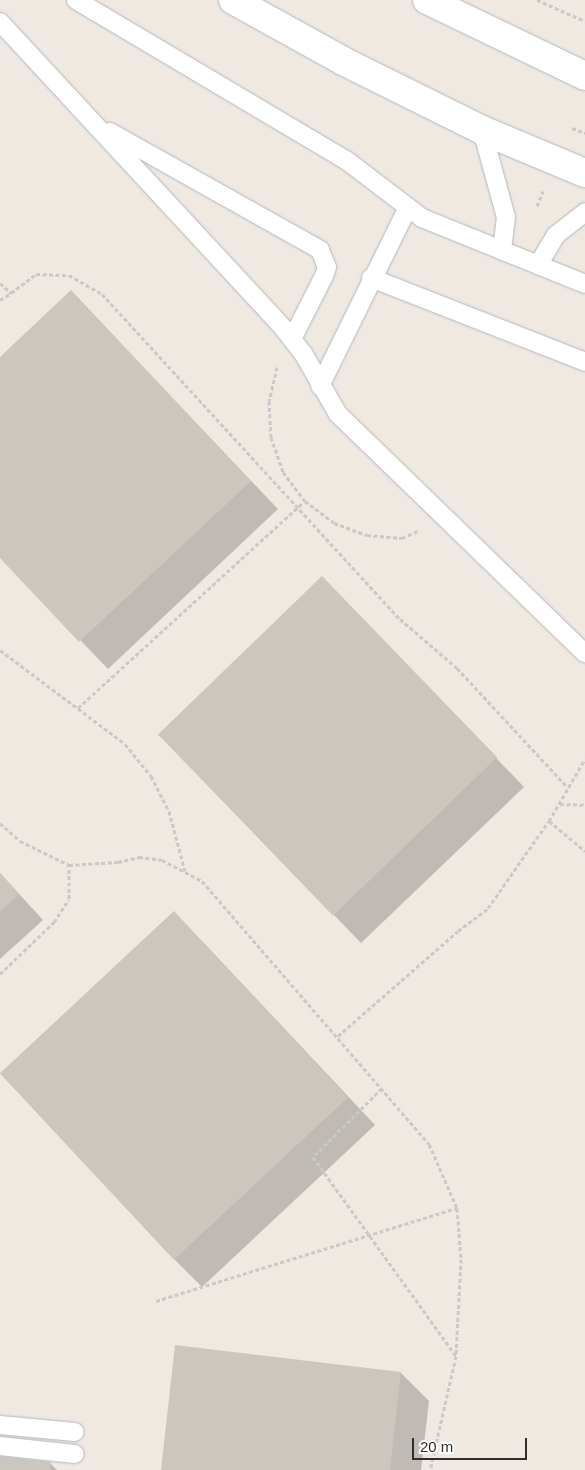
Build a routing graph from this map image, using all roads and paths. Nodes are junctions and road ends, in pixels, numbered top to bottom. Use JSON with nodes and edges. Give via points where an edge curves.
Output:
{"nodes":[{"id":1,"x":76,"y":0,"type":"edge"},
{"id":2,"x":427,"y":0,"type":"edge"},
{"id":3,"x":537,"y":0,"type":"edge"},
{"id":4,"x":244,"y":3,"type":"edge"},
{"id":5,"x":585,"y":21,"type":"edge"},
{"id":6,"x":0,"y":22,"type":"edge"},
{"id":7,"x":585,"y":76,"type":"edge"},
{"id":8,"x":94,"y":123,"type":"junction"},
{"id":9,"x":482,"y":130,"type":"junction"},
{"id":10,"x":585,"y":173,"type":"edge"},
{"id":11,"x":407,"y":209,"type":"junction"},
{"id":12,"x":585,"y":212,"type":"edge"},
{"id":13,"x":502,"y":251,"type":"junction"},
{"id":14,"x":538,"y":265,"type":"junction"},
{"id":15,"x":371,"y":278,"type":"junction"},
{"id":16,"x":0,"y":283,"type":"edge"},
{"id":17,"x":585,"y":284,"type":"edge"},
{"id":18,"x":11,"y":293,"type":"junction"},
{"id":19,"x":0,"y":300,"type":"edge"},
{"id":20,"x":288,"y":334,"type":"junction"},
{"id":21,"x":585,"y":362,"type":"edge"},
{"id":22,"x":320,"y":386,"type":"junction"},
{"id":23,"x":305,"y":501,"type":"junction"},
{"id":24,"x":298,"y":508,"type":"junction"},
{"id":25,"x":444,"y":519,"type":"junction"},
{"id":26,"x":0,"y":650,"type":"edge"},
{"id":27,"x":585,"y":653,"type":"edge"},
{"id":28,"x":78,"y":708,"type":"junction"},
{"id":29,"x":585,"y":759,"type":"edge"},
{"id":30,"x":568,"y":788,"type":"junction"},
{"id":31,"x":560,"y":804,"type":"junction"},
{"id":32,"x":585,"y":804,"type":"edge"},
{"id":33,"x":549,"y":821,"type":"junction"},
{"id":34,"x":0,"y":823,"type":"edge"},
{"id":35,"x":585,"y":851,"type":"edge"},
{"id":36,"x":69,"y":865,"type":"junction"},
{"id":37,"x":185,"y":872,"type":"junction"},
{"id":38,"x":0,"y":974,"type":"edge"},
{"id":39,"x":338,"y":1036,"type":"junction"},
{"id":40,"x":382,"y":1088,"type":"junction"},
{"id":41,"x":457,"y":1208,"type":"junction"},
{"id":42,"x":367,"y":1236,"type":"junction"},
{"id":43,"x":156,"y":1301,"type":"dead end"},
{"id":44,"x":456,"y":1356,"type":"junction"},
{"id":45,"x":0,"y":1425,"type":"edge"},
{"id":46,"x":75,"y":1432,"type":"dead end"},
{"id":47,"x":0,"y":1446,"type":"edge"},
{"id":48,"x":75,"y":1454,"type":"dead end"},
{"id":49,"x":430,"y":1470,"type":"edge"}],
"edges":[{"from":1,"to":11,"type":"lane","via":[[346,160]]},
{"from":2,"to":7,"type":"street"},
{"from":3,"to":5,"type":"path"},
{"from":4,"to":9,"type":"street"},
{"from":6,"to":8,"type":"lane"},
{"from":8,"to":20,"type":"lane"},
{"from":8,"to":20,"type":"lane","via":[[320,250],[327,267],[324,276]]},
{"from":9,"to":10,"type":"street"},
{"from":9,"to":13,"type":"lane","via":[[505,212]]},
{"from":11,"to":13,"type":"lane"},
{"from":11,"to":15,"type":"lane"},
{"from":12,"to":14,"type":"lane","via":[[556,234]]},
{"from":13,"to":14,"type":"lane"},
{"from":14,"to":17,"type":"lane"},
{"from":15,"to":21,"type":"lane"},
{"from":15,"to":22,"type":"lane"},
{"from":16,"to":18,"type":"path"},
{"from":18,"to":19,"type":"path"},
{"from":18,"to":24,"type":"path","via":[[36,274],[68,275],[102,294]]},
{"from":20,"to":22,"type":"lane"},
{"from":20,"to":23,"type":"path","via":[[269,401],[271,437],[283,472]]},
{"from":22,"to":25,"type":"lane","via":[[338,414]]},
{"from":23,"to":24,"type":"path"},
{"from":23,"to":25,"type":"path","via":[[334,523],[367,535],[402,538]]},
{"from":24,"to":28,"type":"path"},
{"from":24,"to":30,"type":"path","via":[[400,619],[457,668]]},
{"from":25,"to":27,"type":"lane"},
{"from":26,"to":28,"type":"path"},
{"from":28,"to":37,"type":"path","via":[[125,744],[151,776],[169,811]]},
{"from":29,"to":30,"type":"path"},
{"from":30,"to":31,"type":"path"},
{"from":31,"to":32,"type":"path"},
{"from":31,"to":33,"type":"path"},
{"from":33,"to":35,"type":"path"},
{"from":33,"to":39,"type":"path","via":[[488,908]]},
{"from":34,"to":36,"type":"path","via":[[20,841]]},
{"from":36,"to":37,"type":"path","via":[[118,862],[139,857],[162,860]]},
{"from":36,"to":38,"type":"path","via":[[69,899],[54,922]]},
{"from":37,"to":39,"type":"path","via":[[202,881]]},
{"from":39,"to":40,"type":"path"},
{"from":40,"to":41,"type":"path","via":[[429,1144]]},
{"from":40,"to":42,"type":"path","via":[[312,1157]]},
{"from":41,"to":42,"type":"path"},
{"from":41,"to":44,"type":"path","via":[[461,1259]]},
{"from":42,"to":43,"type":"path"},
{"from":42,"to":44,"type":"path"},
{"from":44,"to":49,"type":"path"},
{"from":45,"to":46,"type":"lane"},
{"from":47,"to":48,"type":"lane"}]}
